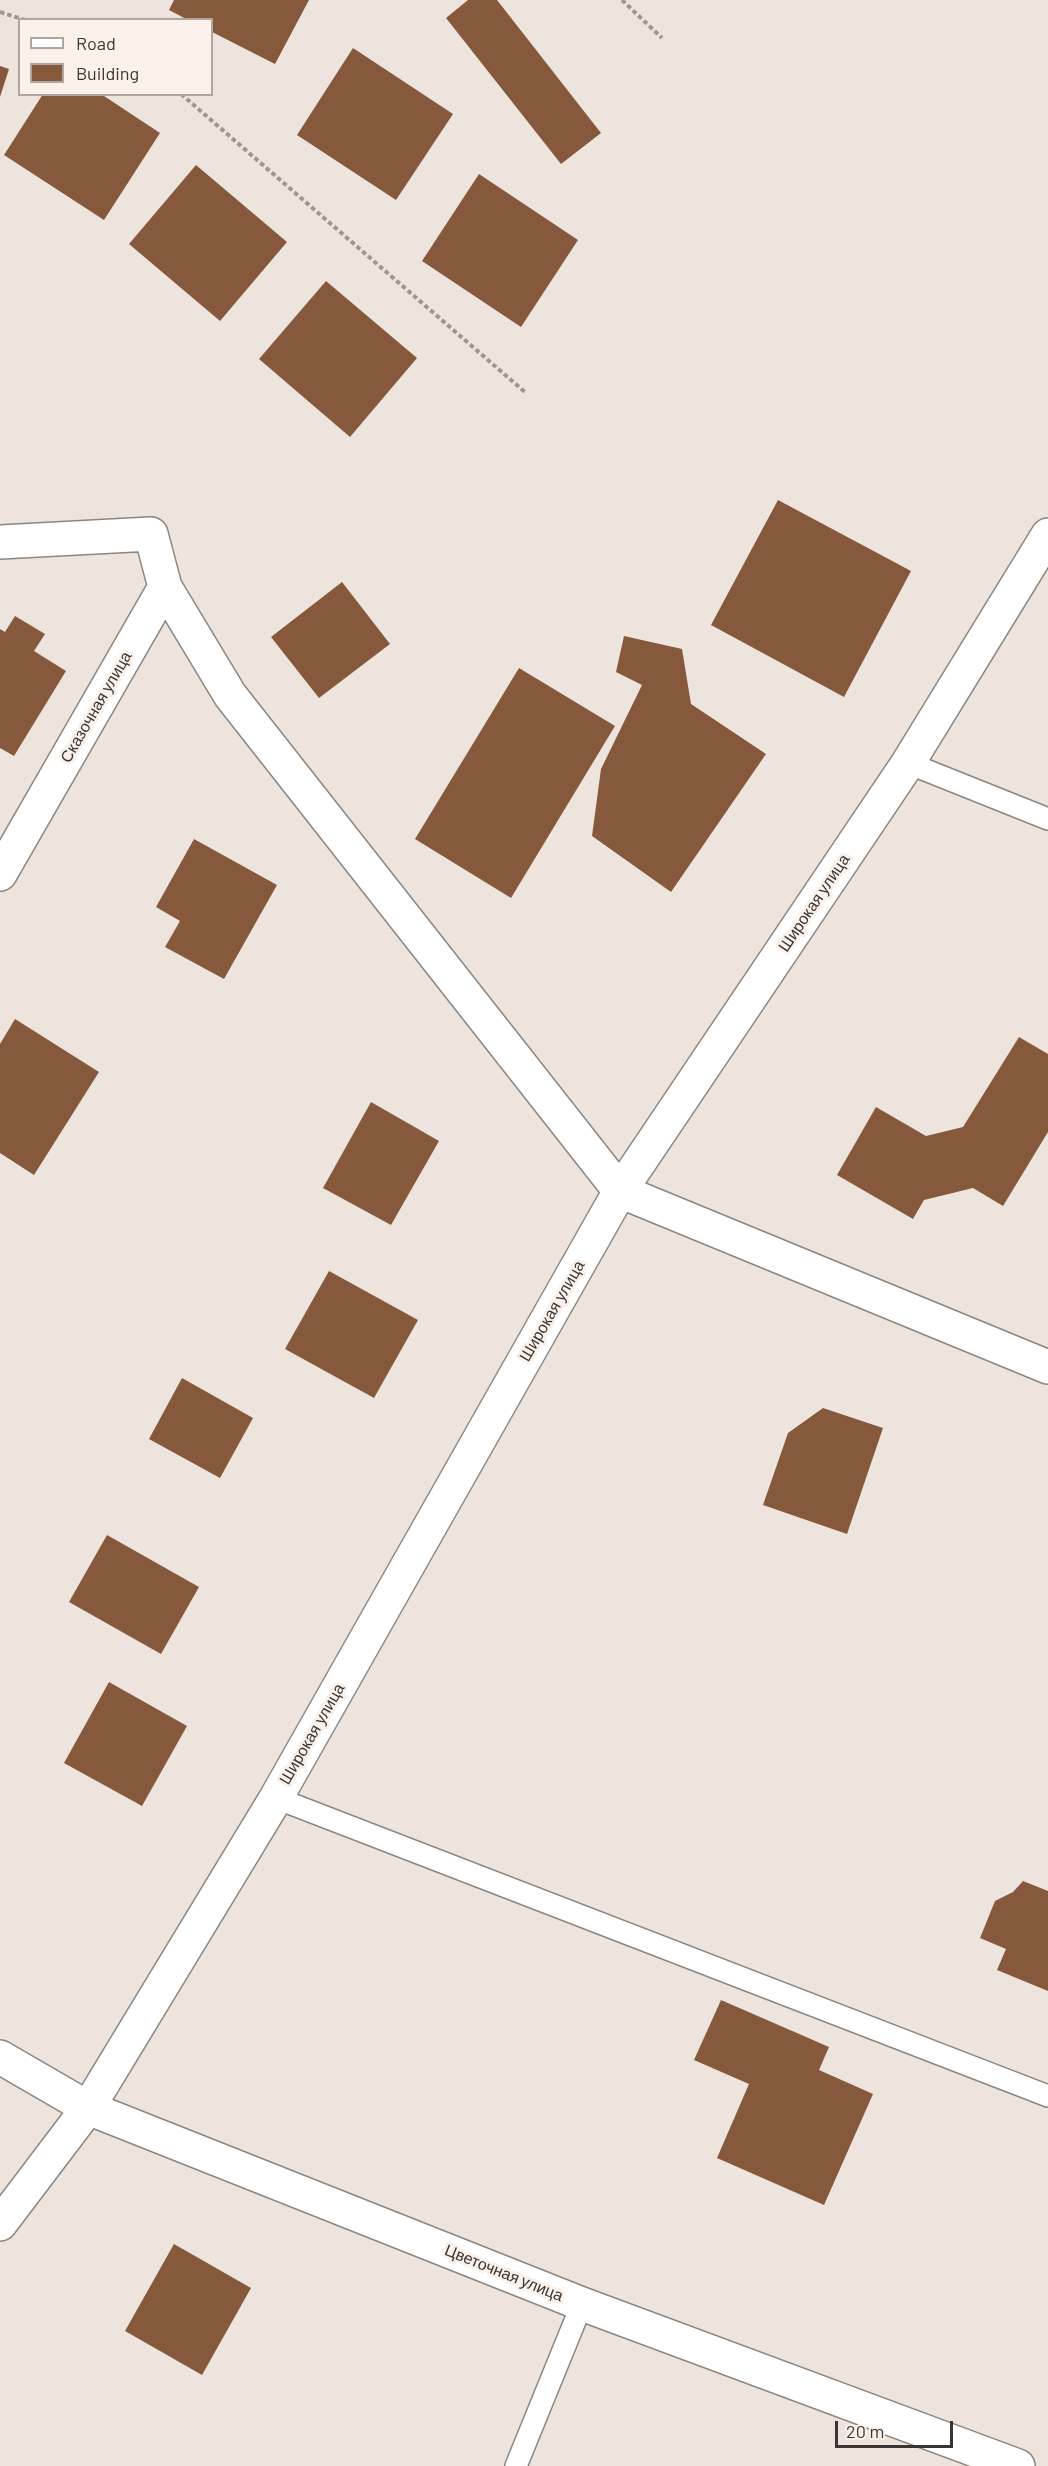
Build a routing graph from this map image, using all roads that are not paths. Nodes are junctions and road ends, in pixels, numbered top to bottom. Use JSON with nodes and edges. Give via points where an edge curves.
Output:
{"nodes":[{"id":1,"x":1048,"y":535,"type":"edge"},
{"id":2,"x":0,"y":542,"type":"edge"},
{"id":3,"x":165,"y":587,"type":"junction"},
{"id":4,"x":908,"y":764,"type":"junction"},
{"id":5,"x":1048,"y":819,"type":"edge"},
{"id":6,"x":0,"y":874,"type":"edge"},
{"id":7,"x":620,"y":1191,"type":"junction"},
{"id":8,"x":1048,"y":1367,"type":"edge"},
{"id":9,"x":276,"y":1798,"type":"junction"},
{"id":10,"x":0,"y":2057,"type":"edge"},
{"id":11,"x":1048,"y":2096,"type":"edge"},
{"id":12,"x":88,"y":2108,"type":"junction"},
{"id":13,"x":0,"y":2224,"type":"edge"},
{"id":14,"x":582,"y":2304,"type":"junction"},
{"id":15,"x":516,"y":2466,"type":"edge"},
{"id":16,"x":1018,"y":2466,"type":"edge"}],
"edges":[{"from":1,"to":4,"type":"street","name":"Широкая улица"},
{"from":2,"to":3,"type":"street","via":[[151,534]]},
{"from":3,"to":6,"type":"street","name":"Сказочная улица"},
{"from":3,"to":7,"type":"street","via":[[230,695]]},
{"from":4,"to":5,"type":"lane"},
{"from":4,"to":7,"type":"street","name":"Широкая улица"},
{"from":7,"to":8,"type":"street"},
{"from":7,"to":9,"type":"street","name":"Широкая улица"},
{"from":9,"to":11,"type":"lane"},
{"from":9,"to":12,"type":"street","name":"Широкая улица"},
{"from":10,"to":12,"type":"street","name":"Цветочная улица"},
{"from":12,"to":13,"type":"street","name":"Широкая улица"},
{"from":12,"to":14,"type":"street","name":"Цветочная улица"},
{"from":14,"to":15,"type":"lane"},
{"from":14,"to":16,"type":"street","name":"Цветочная улица"}]}
